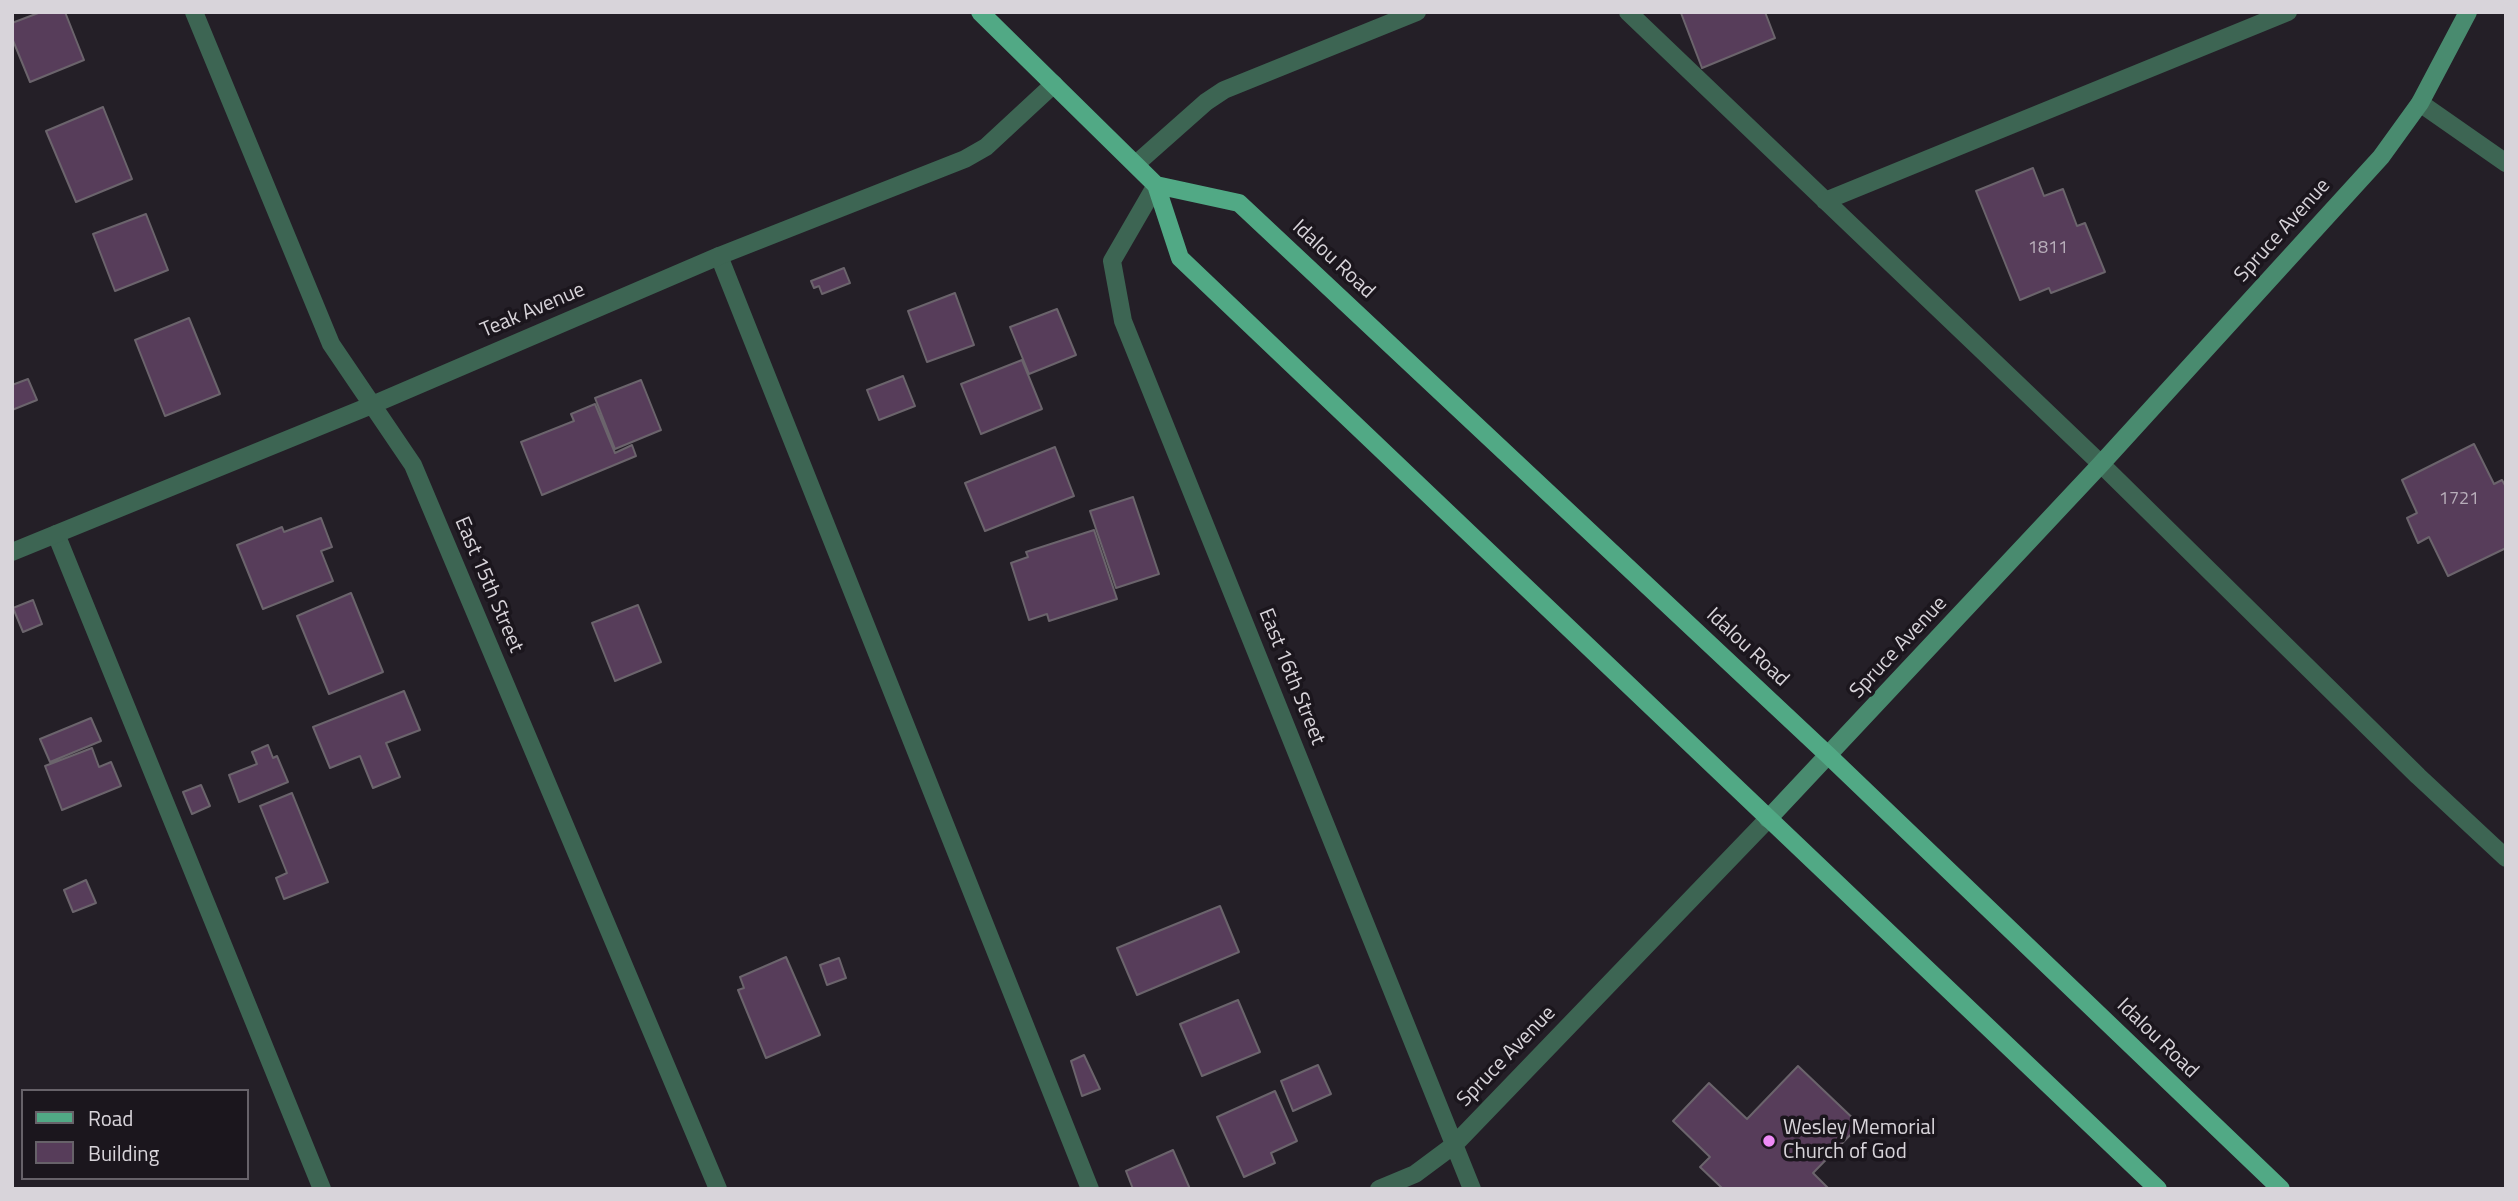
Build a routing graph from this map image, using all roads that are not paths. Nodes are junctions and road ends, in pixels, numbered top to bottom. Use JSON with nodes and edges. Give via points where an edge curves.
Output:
{"nodes":[{"id":1,"x":194,"y":12,"type":"edge"},
{"id":2,"x":980,"y":12,"type":"edge"},
{"id":3,"x":1417,"y":12,"type":"edge"},
{"id":4,"x":1628,"y":12,"type":"edge"},
{"id":5,"x":2288,"y":12,"type":"edge"},
{"id":6,"x":2468,"y":12,"type":"edge"},
{"id":7,"x":1054,"y":84,"type":"junction"},
{"id":8,"x":2420,"y":103,"type":"junction"},
{"id":9,"x":2506,"y":163,"type":"edge"},
{"id":10,"x":1136,"y":164,"type":"junction"},
{"id":11,"x":1156,"y":185,"type":"junction"},
{"id":12,"x":1825,"y":201,"type":"junction"},
{"id":13,"x":719,"y":256,"type":"junction"},
{"id":14,"x":372,"y":405,"type":"junction"},
{"id":15,"x":2101,"y":464,"type":"junction"},
{"id":16,"x":56,"y":534,"type":"junction"},
{"id":17,"x":12,"y":552,"type":"edge"},
{"id":18,"x":1829,"y":756,"type":"junction"},
{"id":19,"x":1768,"y":819,"type":"junction"},
{"id":20,"x":2506,"y":858,"type":"edge"},
{"id":21,"x":1454,"y":1145,"type":"junction"},
{"id":22,"x":323,"y":1189,"type":"edge"},
{"id":23,"x":718,"y":1189,"type":"edge"},
{"id":24,"x":1090,"y":1189,"type":"edge"},
{"id":25,"x":1379,"y":1189,"type":"edge"},
{"id":26,"x":1472,"y":1189,"type":"edge"},
{"id":27,"x":2158,"y":1189,"type":"edge"},
{"id":28,"x":2281,"y":1189,"type":"edge"}],
"edges":[{"from":1,"to":14,"type":"street","name":"East 15th Street","via":[[331,344]]},
{"from":2,"to":7,"type":"main road"},
{"from":3,"to":10,"type":"street","via":[[1224,90]]},
{"from":4,"to":12,"type":"street"},
{"from":5,"to":12,"type":"street"},
{"from":6,"to":8,"type":"main road","name":"Spruce Avenue"},
{"from":7,"to":10,"type":"main road"},
{"from":7,"to":13,"type":"street","name":"Teak Avenue","via":[[986,147],[965,159]]},
{"from":8,"to":9,"type":"street"},
{"from":8,"to":15,"type":"main road","name":"Spruce Avenue","via":[[2381,157]]},
{"from":10,"to":11,"type":"main road"},
{"from":11,"to":18,"type":"main road","name":"Idalou Road","via":[[1239,203]]},
{"from":11,"to":19,"type":"main road","via":[[1180,258]]},
{"from":11,"to":21,"type":"street","name":"East 16th Street","via":[[1112,261],[1123,321]]},
{"from":12,"to":15,"type":"street"},
{"from":13,"to":14,"type":"street","name":"Teak Avenue"},
{"from":13,"to":24,"type":"street"},
{"from":14,"to":16,"type":"street","name":"Teak Avenue"},
{"from":14,"to":23,"type":"street","name":"East 15th Street","via":[[413,465]]},
{"from":15,"to":18,"type":"main road","name":"Spruce Avenue"},
{"from":15,"to":20,"type":"street"},
{"from":16,"to":17,"type":"street","name":"Teak Avenue"},
{"from":16,"to":22,"type":"street"},
{"from":18,"to":19,"type":"main road","name":"Spruce Avenue"},
{"from":18,"to":28,"type":"main road","name":"Idalou Road"},
{"from":19,"to":21,"type":"street","name":"Spruce Avenue"},
{"from":19,"to":27,"type":"main road"},
{"from":21,"to":25,"type":"street","name":"Spruce Avenue","via":[[1415,1174]]},
{"from":21,"to":26,"type":"street","name":"East 16th Street"}]}
